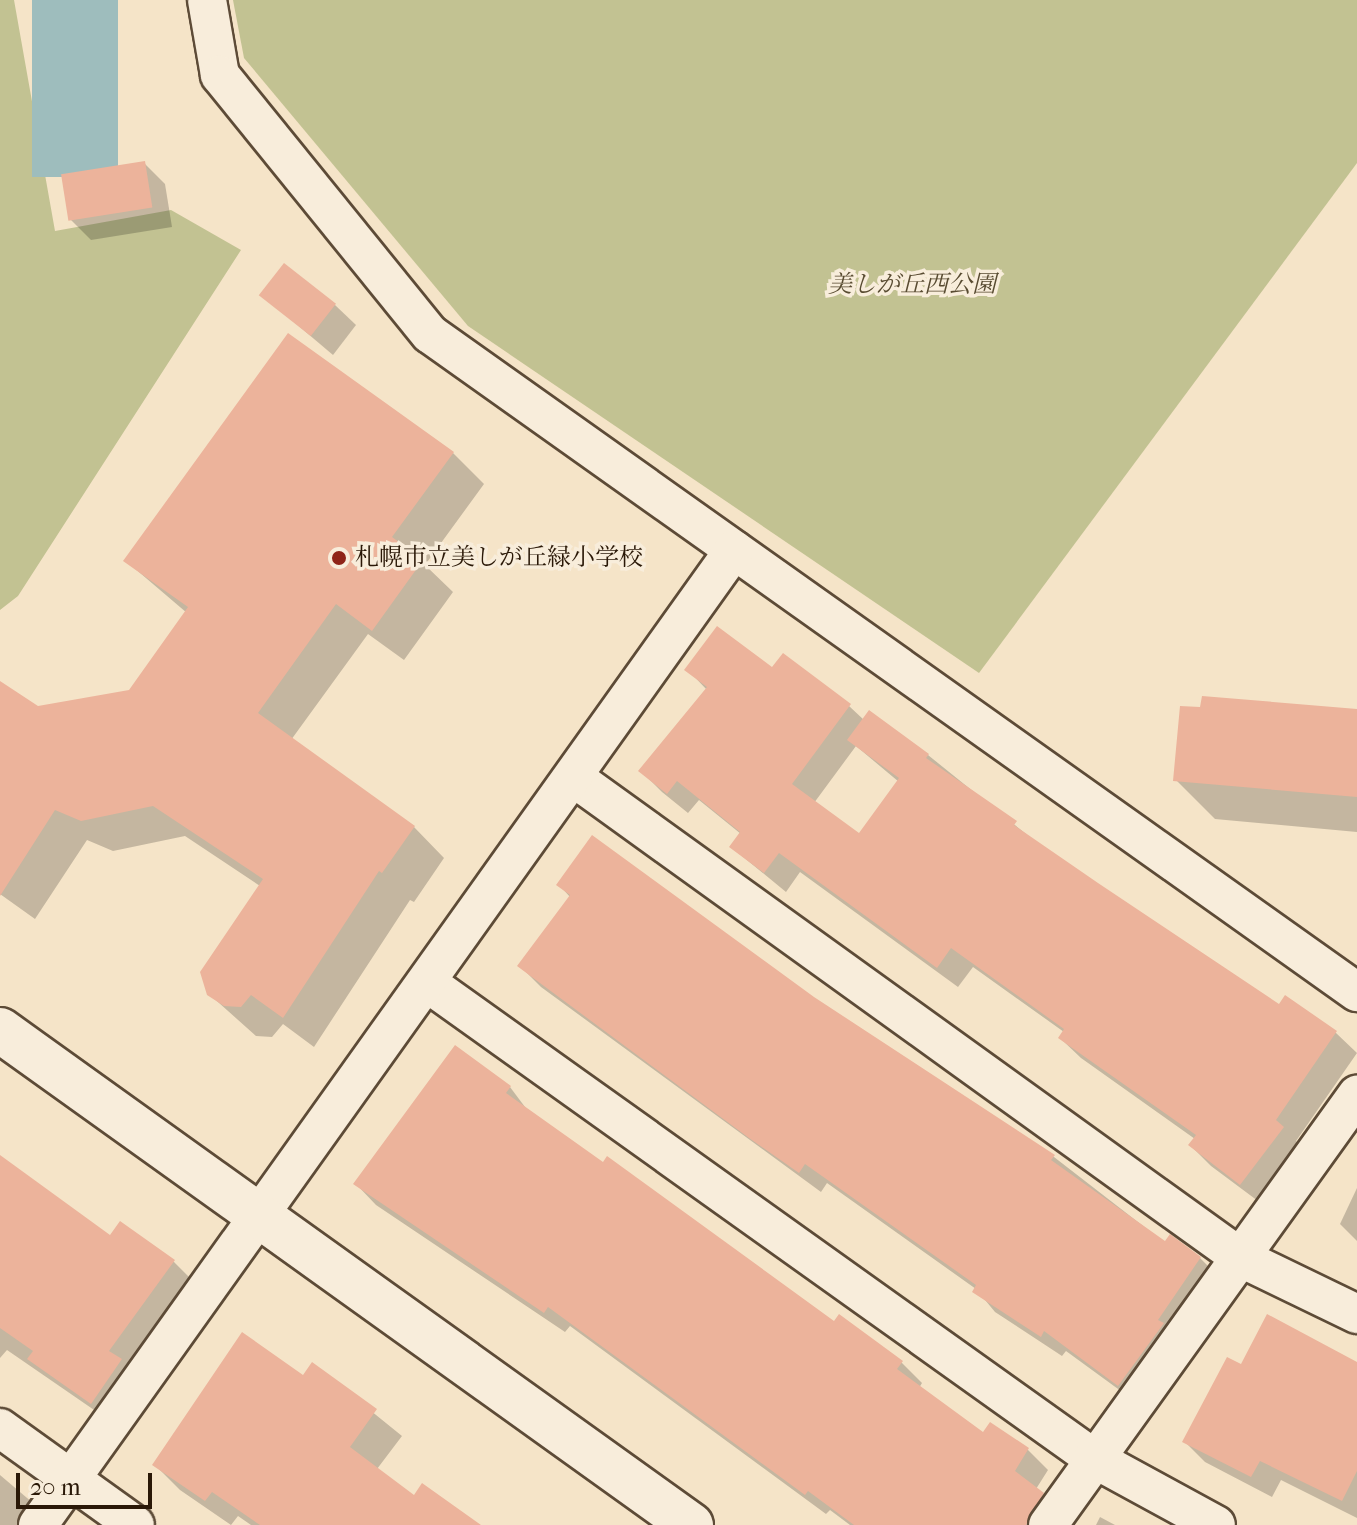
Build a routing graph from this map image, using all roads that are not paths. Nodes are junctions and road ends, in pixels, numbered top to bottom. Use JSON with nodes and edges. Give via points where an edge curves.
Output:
{"nodes":[{"id":1,"x":207,"y":0,"type":"edge"},
{"id":2,"x":734,"y":550,"type":"junction"},
{"id":3,"x":573,"y":777,"type":"junction"},
{"id":4,"x":429,"y":984,"type":"junction"},
{"id":5,"x":1357,"y":992,"type":"edge"},
{"id":6,"x":0,"y":1030,"type":"edge"},
{"id":7,"x":1357,"y":1095,"type":"edge"},
{"id":8,"x":259,"y":1218,"type":"junction"},
{"id":9,"x":1241,"y":1258,"type":"junction"},
{"id":10,"x":1357,"y":1314,"type":"edge"},
{"id":11,"x":0,"y":1428,"type":"edge"},
{"id":12,"x":1093,"y":1458,"type":"junction"},
{"id":13,"x":71,"y":1480,"type":"junction"},
{"id":14,"x":38,"y":1525,"type":"edge"},
{"id":15,"x":135,"y":1525,"type":"edge"},
{"id":16,"x":691,"y":1525,"type":"edge"},
{"id":17,"x":1048,"y":1525,"type":"edge"},
{"id":18,"x":1216,"y":1525,"type":"edge"}],
"edges":[{"from":1,"to":2,"type":"street","via":[[220,75],[430,334]]},
{"from":2,"to":3,"type":"street"},
{"from":2,"to":5,"type":"street"},
{"from":3,"to":4,"type":"street"},
{"from":3,"to":9,"type":"street"},
{"from":4,"to":8,"type":"street"},
{"from":4,"to":12,"type":"street"},
{"from":6,"to":8,"type":"street"},
{"from":7,"to":9,"type":"street"},
{"from":8,"to":13,"type":"street"},
{"from":8,"to":16,"type":"street"},
{"from":9,"to":10,"type":"street"},
{"from":9,"to":12,"type":"street"},
{"from":11,"to":13,"type":"street"},
{"from":12,"to":17,"type":"street"},
{"from":12,"to":18,"type":"street"},
{"from":13,"to":14,"type":"street"},
{"from":13,"to":15,"type":"street"}]}
